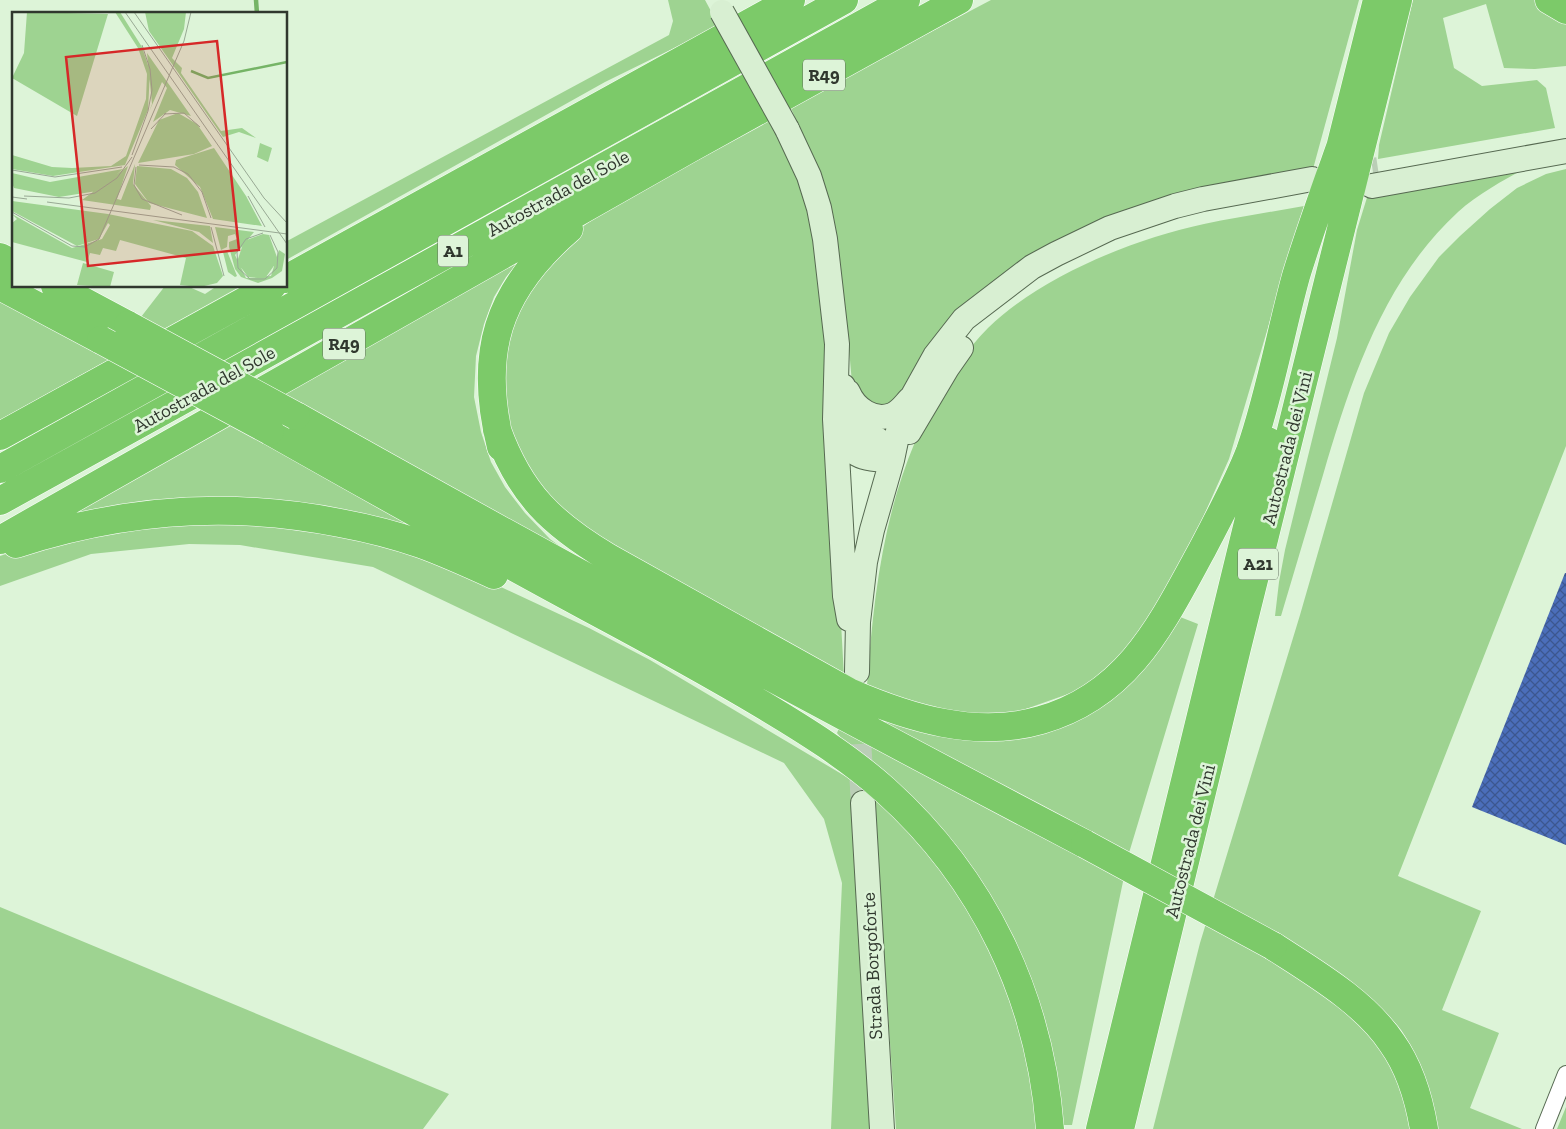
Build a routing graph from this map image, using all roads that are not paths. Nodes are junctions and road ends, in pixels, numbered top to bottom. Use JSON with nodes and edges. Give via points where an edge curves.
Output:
{"nodes":[{"id":1,"x":791,"y":0,"type":"edge"},
{"id":2,"x":844,"y":0,"type":"edge"},
{"id":3,"x":906,"y":0,"type":"edge"},
{"id":4,"x":959,"y":0,"type":"edge"},
{"id":5,"x":1377,"y":0,"type":"edge"},
{"id":6,"x":1398,"y":0,"type":"edge"},
{"id":7,"x":1549,"y":0,"type":"edge"},
{"id":8,"x":719,"y":6,"type":"edge"},
{"id":9,"x":1566,"y":10,"type":"edge"},
{"id":10,"x":1566,"y":135,"type":"edge"},
{"id":11,"x":1343,"y":139,"type":"junction"},
{"id":12,"x":688,"y":149,"type":"junction"},
{"id":13,"x":1566,"y":151,"type":"edge"},
{"id":14,"x":0,"y":257,"type":"edge"},
{"id":15,"x":12,"y":263,"type":"edge"},
{"id":16,"x":288,"y":277,"type":"edge"},
{"id":17,"x":0,"y":286,"type":"edge"},
{"id":18,"x":59,"y":288,"type":"edge"},
{"id":19,"x":268,"y":288,"type":"edge"},
{"id":20,"x":839,"y":354,"type":"junction"},
{"id":21,"x":911,"y":398,"type":"junction"},
{"id":22,"x":835,"y":419,"type":"junction"},
{"id":23,"x":497,"y":430,"type":"junction"},
{"id":24,"x":0,"y":436,"type":"edge"},
{"id":25,"x":892,"y":460,"type":"junction"},
{"id":26,"x":0,"y":469,"type":"edge"},
{"id":27,"x":0,"y":501,"type":"edge"},
{"id":28,"x":0,"y":540,"type":"edge"},
{"id":29,"x":0,"y":549,"type":"edge"},
{"id":30,"x":857,"y":648,"type":"junction"},
{"id":31,"x":857,"y":672,"type":"dead end"},
{"id":32,"x":794,"y":690,"type":"junction"},
{"id":33,"x":784,"y":718,"type":"junction"},
{"id":34,"x":863,"y":803,"type":"tunnel mouth"},
{"id":35,"x":1566,"y":1074,"type":"edge"},
{"id":36,"x":882,"y":1129,"type":"edge"},
{"id":37,"x":1050,"y":1129,"type":"edge"},
{"id":38,"x":1100,"y":1129,"type":"edge"},
{"id":39,"x":1120,"y":1129,"type":"edge"},
{"id":40,"x":1424,"y":1129,"type":"edge"},
{"id":41,"x":1544,"y":1129,"type":"edge"}],
"edges":[{"from":1,"to":16,"type":"highway"},
{"from":2,"to":26,"type":"highway","name":"Autostrada del Sole","number":"A1"},
{"from":3,"to":27,"type":"highway","name":"Autostrada del Sole","number":"A1"},
{"from":4,"to":12,"type":"highway","number":"R49"},
{"from":5,"to":11,"type":"highway","name":"Autostrada dei Vini","number":"A21"},
{"from":6,"to":39,"type":"highway","name":"Autostrada dei Vini","number":"A21"},
{"from":7,"to":9,"type":"highway"},
{"from":8,"to":20,"type":"main road","bridge":true,"via":[[787,129],[809,176],[825,239]]},
{"from":10,"to":13,"type":"main road","via":[[1375,178]]},
{"from":11,"to":23,"type":"highway","via":[[1296,276],[1249,451],[1225,505],[1164,621],[1131,665],[1080,704],[1042,720],[1002,728],[960,726],[918,717],[849,692],[580,541],[542,508],[521,481]]},
{"from":11,"to":38,"type":"highway","name":"Autostrada dei Vini","number":"A21"},
{"from":12,"to":23,"type":"highway","via":[[572,227],[526,273],[508,302],[498,330],[492,383]]},
{"from":12,"to":28,"type":"highway","number":"R49"},
{"from":14,"to":15,"type":"highway"},
{"from":17,"to":33,"type":"highway","bridge":true,"via":[[270,431],[711,674]]},
{"from":18,"to":32,"type":"highway","bridge":true},
{"from":19,"to":24,"type":"highway"},
{"from":20,"to":21,"type":"main road","via":[[846,389],[861,410],[876,416],[892,415]]},
{"from":20,"to":22,"type":"main road"},
{"from":20,"to":25,"type":"main road","via":[[848,412],[860,428],[883,443]]},
{"from":21,"to":25,"type":"main road","via":[[901,417]]},
{"from":21,"to":25,"type":"main road","via":[[935,356],[964,319],[1012,282],[1056,254],[1110,228],[1175,206],[1203,199],[1309,187],[1133,235],[1080,258],[1034,284],[992,317],[961,348]]},
{"from":22,"to":25,"type":"main road","via":[[842,437],[854,452],[869,459]]},
{"from":22,"to":30,"type":"main road","via":[[845,596]]},
{"from":23,"to":32,"type":"highway","via":[[515,482],[536,512],[557,533],[656,599],[720,636]]},
{"from":25,"to":30,"type":"main road","via":[[865,562]]},
{"from":29,"to":33,"type":"highway","via":[[95,522],[182,511],[266,512],[350,525],[420,544],[467,563],[581,618],[719,691]]},
{"from":30,"to":31,"type":"main road"},
{"from":32,"to":40,"type":"highway","bridge":true,"via":[[1273,946],[1340,992],[1392,1042],[1404,1063]]},
{"from":33,"to":37,"type":"highway","via":[[825,744],[885,790],[938,845],[965,879],[1005,950],[1033,1025]]},
{"from":34,"to":36,"type":"main road","name":"Strada Borgoforte"},
{"from":35,"to":41,"type":"street"}]}
